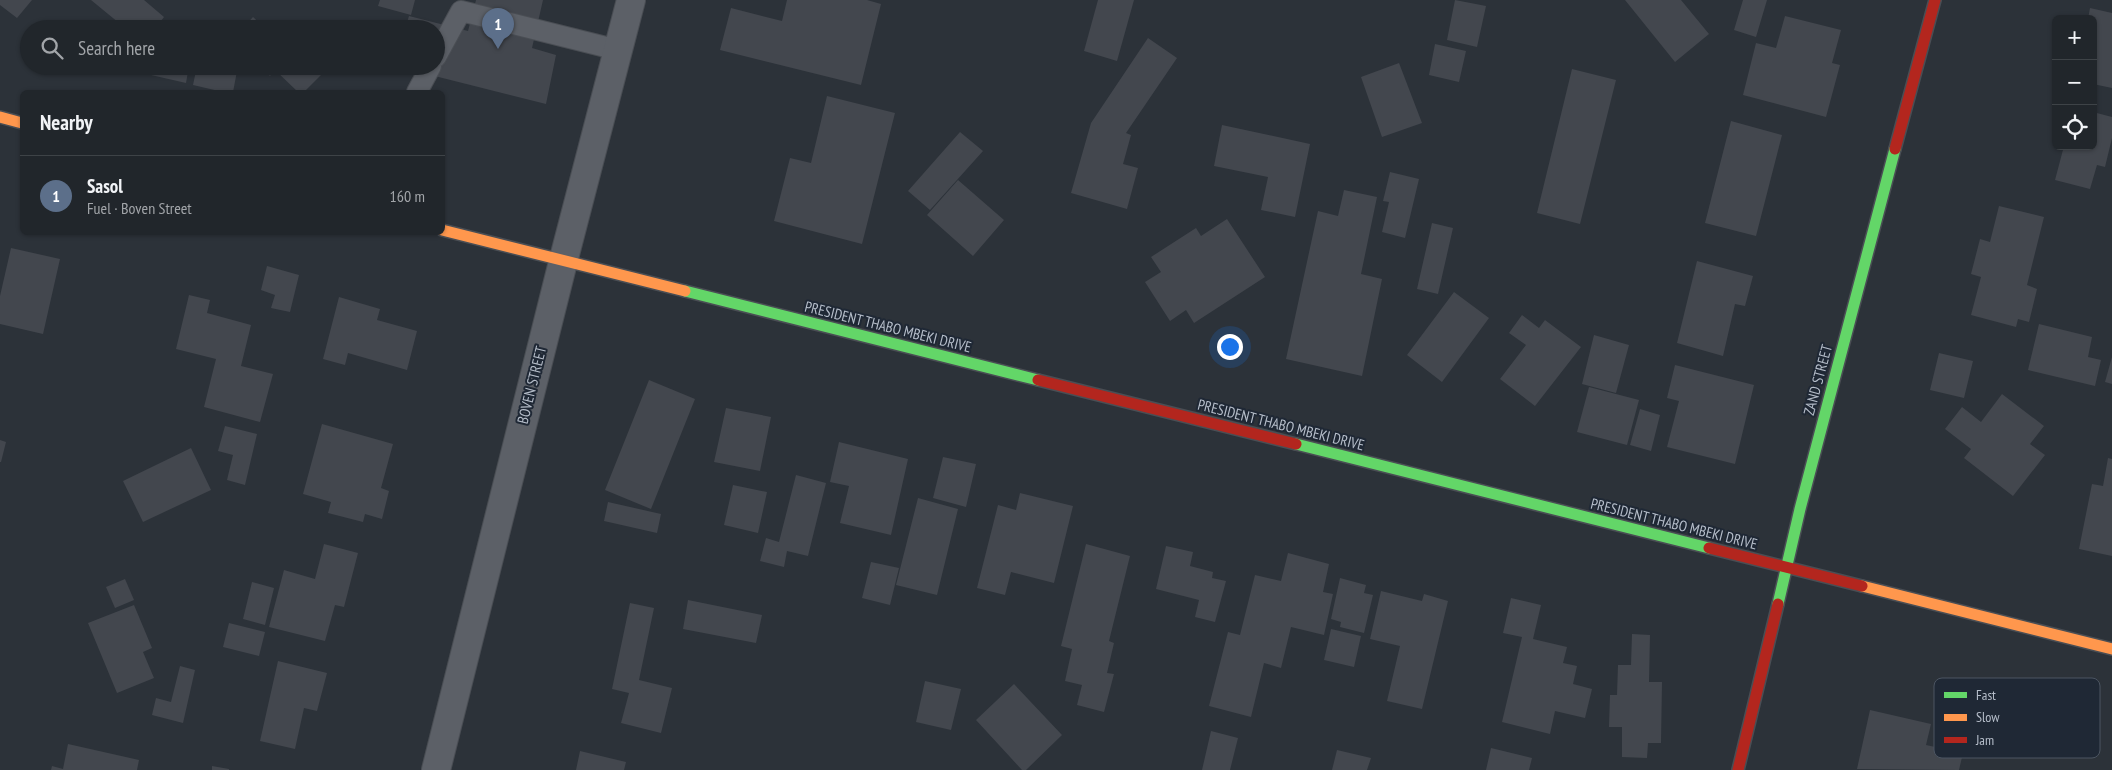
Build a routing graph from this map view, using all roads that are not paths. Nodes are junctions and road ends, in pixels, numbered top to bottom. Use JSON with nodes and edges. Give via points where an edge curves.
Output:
{"nodes":[{"id":1,"x":631,"y":0,"type":"edge"},
{"id":2,"x":1935,"y":0,"type":"edge"},
{"id":3,"x":445,"y":40,"type":"edge"},
{"id":4,"x":618,"y":50,"type":"junction"},
{"id":5,"x":426,"y":75,"type":"edge"},
{"id":6,"x":418,"y":90,"type":"edge"},
{"id":7,"x":0,"y":117,"type":"edge"},
{"id":8,"x":20,"y":122,"type":"edge"},
{"id":9,"x":445,"y":231,"type":"edge"},
{"id":10,"x":563,"y":262,"type":"junction"},
{"id":11,"x":1785,"y":567,"type":"junction"},
{"id":12,"x":2112,"y":649,"type":"edge"},
{"id":13,"x":436,"y":770,"type":"edge"},
{"id":14,"x":1738,"y":770,"type":"edge"}],
"edges":[{"from":1,"to":4,"type":"street","name":"BOVEN STREET"},
{"from":2,"to":11,"type":"street","name":"ZAND STREET"},
{"from":3,"to":4,"type":"lane","via":[[461,11]]},
{"from":4,"to":10,"type":"street","name":"BOVEN STREET"},
{"from":5,"to":6,"type":"lane"},
{"from":7,"to":8,"type":"street"},
{"from":9,"to":10,"type":"street","name":"PRESIDENT THABO MBEKI DRIVE"},
{"from":10,"to":11,"type":"street","name":"PRESIDENT THABO MBEKI DRIVE"},
{"from":10,"to":13,"type":"street","name":"BOVEN STREET"},
{"from":11,"to":12,"type":"street","name":"PRESIDENT THABO MBEKI DRIVE"},
{"from":11,"to":14,"type":"street","name":"ZAND STREET"}]}
